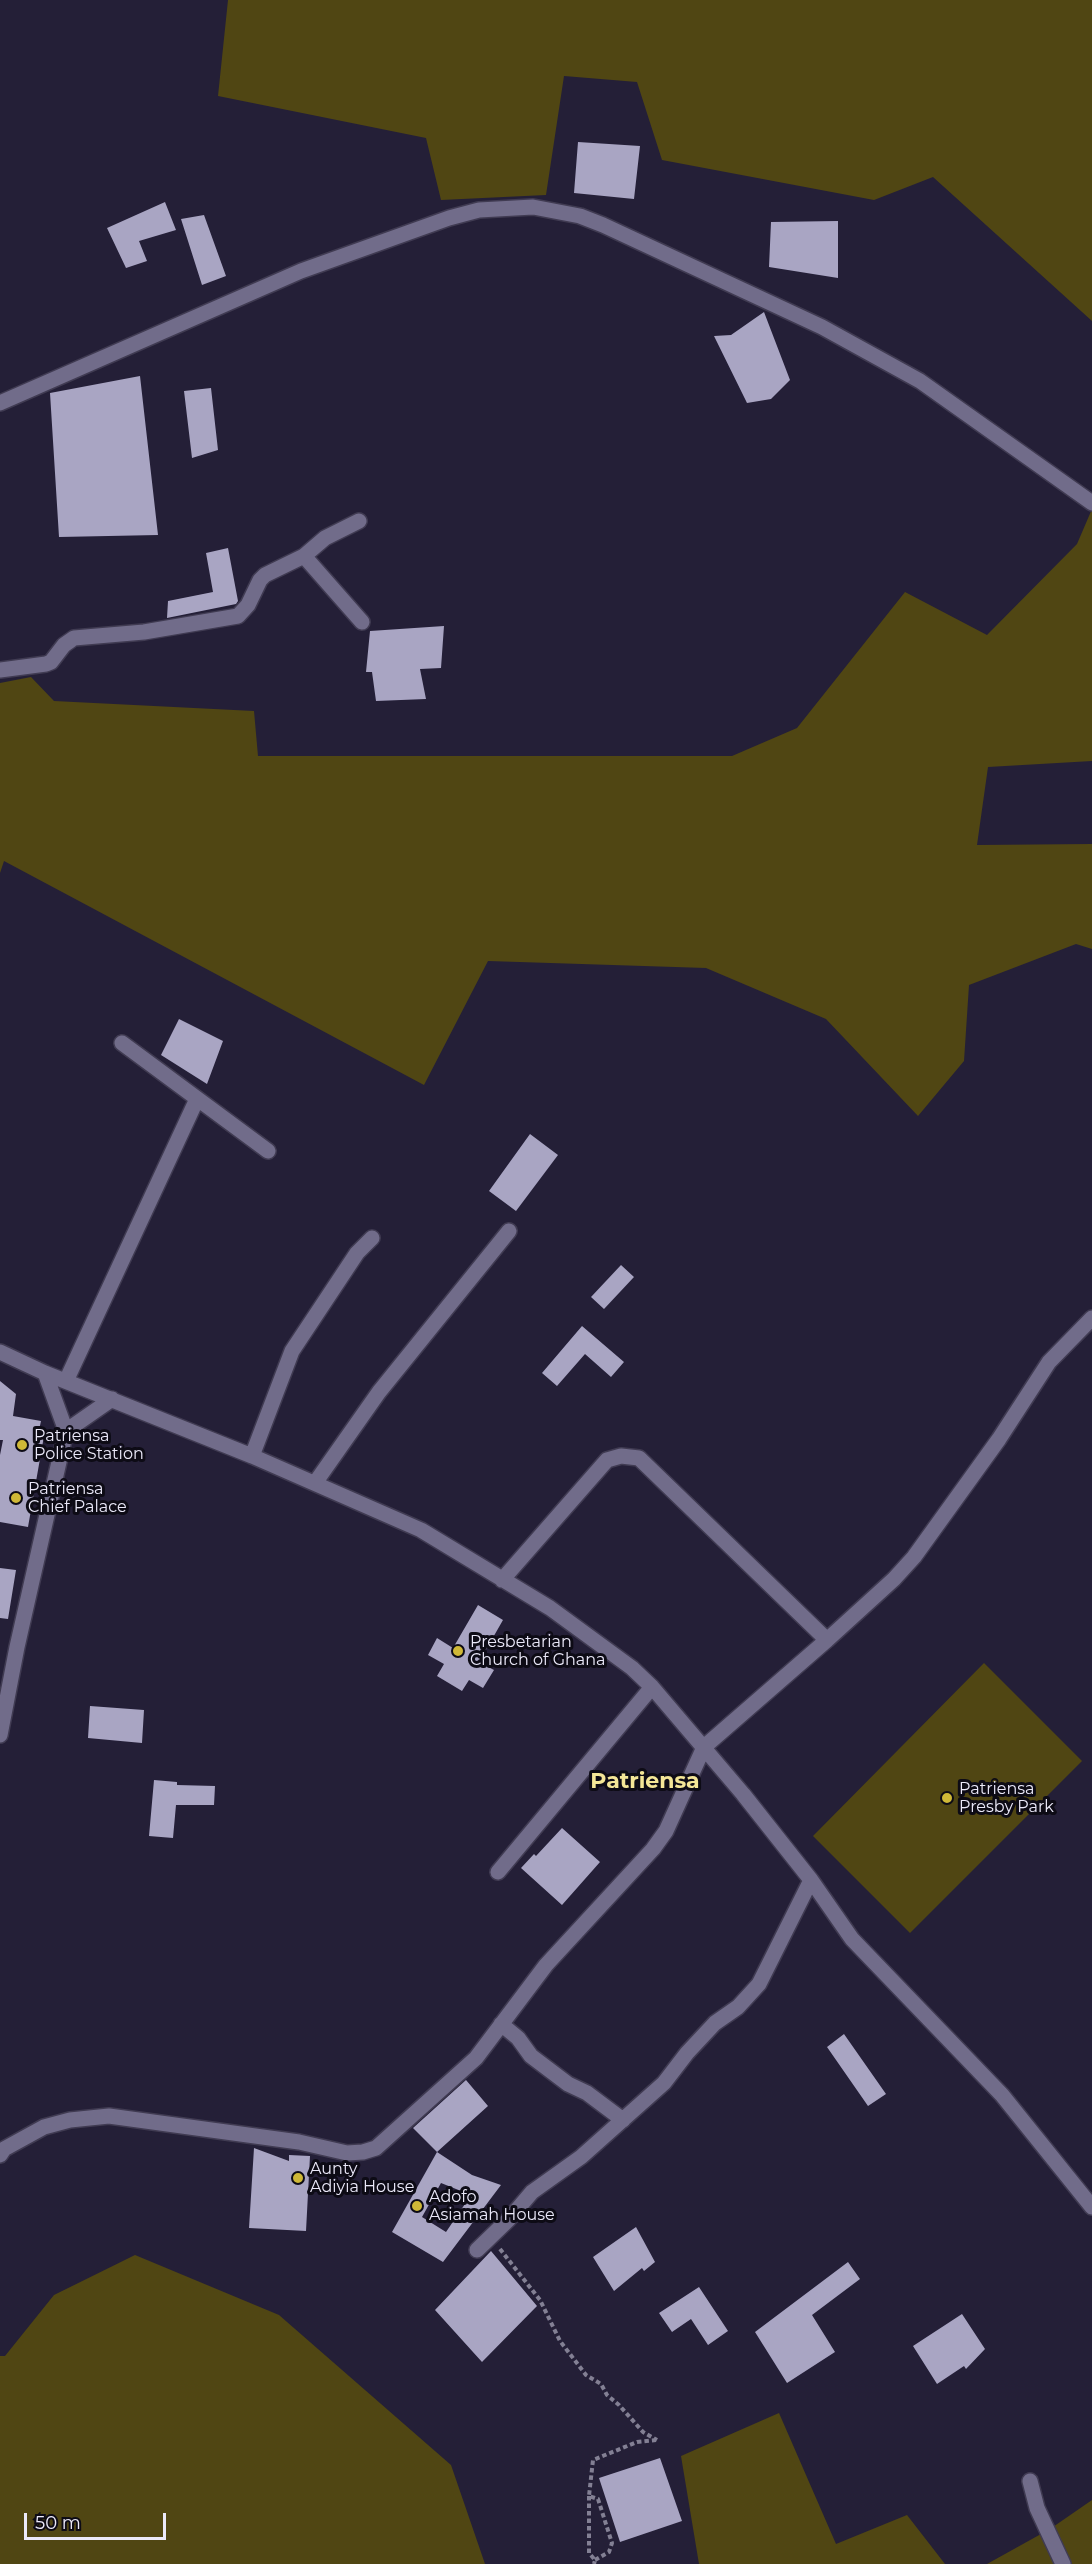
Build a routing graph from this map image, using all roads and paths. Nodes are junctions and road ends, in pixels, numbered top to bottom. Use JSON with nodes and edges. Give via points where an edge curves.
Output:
{"nodes":[{"id":1,"x":0,"y":403,"type":"edge"},
{"id":2,"x":1092,"y":503,"type":"edge"},
{"id":3,"x":359,"y":521,"type":"dead end"},
{"id":4,"x":304,"y":556,"type":"junction"},
{"id":5,"x":362,"y":622,"type":"dead end"},
{"id":6,"x":0,"y":670,"type":"edge"},
{"id":7,"x":122,"y":1043,"type":"dead end"},
{"id":8,"x":197,"y":1100,"type":"junction"},
{"id":9,"x":268,"y":1151,"type":"dead end"},
{"id":10,"x":509,"y":1231,"type":"dead end"},
{"id":11,"x":372,"y":1238,"type":"dead end"},
{"id":12,"x":1092,"y":1317,"type":"edge"},
{"id":13,"x":0,"y":1352,"type":"edge"},
{"id":14,"x":45,"y":1373,"type":"junction"},
{"id":15,"x":66,"y":1381,"type":"junction"},
{"id":16,"x":112,"y":1399,"type":"junction"},
{"id":17,"x":66,"y":1431,"type":"junction"},
{"id":18,"x":252,"y":1456,"type":"junction"},
{"id":19,"x":315,"y":1483,"type":"junction"},
{"id":20,"x":502,"y":1580,"type":"junction"},
{"id":21,"x":827,"y":1640,"type":"junction"},
{"id":22,"x":652,"y":1687,"type":"junction"},
{"id":23,"x":0,"y":1736,"type":"edge"},
{"id":24,"x":704,"y":1747,"type":"junction"},
{"id":25,"x":498,"y":1872,"type":"dead end"},
{"id":26,"x":811,"y":1880,"type":"junction"},
{"id":27,"x":501,"y":2024,"type":"junction"},
{"id":28,"x":623,"y":2120,"type":"junction"},
{"id":29,"x":0,"y":2154,"type":"edge"},
{"id":30,"x":1092,"y":2207,"type":"edge"},
{"id":31,"x":491,"y":2237,"type":"junction"},
{"id":32,"x":477,"y":2250,"type":"dead end"},
{"id":33,"x":1030,"y":2481,"type":"dead end"},
{"id":34,"x":589,"y":2496,"type":"junction"},
{"id":35,"x":595,"y":2562,"type":"edge"},
{"id":36,"x":1063,"y":2564,"type":"edge"}],
"edges":[{"from":1,"to":2,"type":"street","via":[[312,267],[449,218],[479,210],[533,207],[570,213],[603,225],[822,327],[920,381]]},
{"from":3,"to":4,"type":"street","via":[[325,538]]},
{"from":4,"to":5,"type":"street"},
{"from":4,"to":6,"type":"street","via":[[265,575],[238,616],[144,632],[74,638],[46,664]]},
{"from":7,"to":8,"type":"street"},
{"from":8,"to":9,"type":"street"},
{"from":8,"to":15,"type":"street"},
{"from":10,"to":19,"type":"street","via":[[379,1392]]},
{"from":11,"to":18,"type":"street","via":[[357,1253],[292,1351]]},
{"from":12,"to":21,"type":"street","via":[[1049,1362],[914,1557]]},
{"from":13,"to":14,"type":"street"},
{"from":14,"to":15,"type":"street"},
{"from":14,"to":17,"type":"street"},
{"from":15,"to":16,"type":"street"},
{"from":16,"to":17,"type":"street"},
{"from":16,"to":18,"type":"street"},
{"from":17,"to":23,"type":"street"},
{"from":18,"to":19,"type":"street"},
{"from":19,"to":20,"type":"street","via":[[421,1530]]},
{"from":20,"to":21,"type":"street","via":[[607,1460],[621,1456],[639,1458]]},
{"from":20,"to":22,"type":"street","via":[[550,1608]]},
{"from":21,"to":24,"type":"street"},
{"from":22,"to":24,"type":"street"},
{"from":22,"to":25,"type":"street"},
{"from":24,"to":26,"type":"street"},
{"from":24,"to":27,"type":"street","via":[[666,1831],[546,1965]]},
{"from":26,"to":28,"type":"street","via":[[759,1984]]},
{"from":26,"to":30,"type":"street","via":[[852,1939],[1002,2095]]},
{"from":27,"to":28,"type":"street","via":[[568,2085],[587,2093]]},
{"from":27,"to":29,"type":"street","via":[[476,2058],[376,2148],[363,2152],[346,2153],[299,2142],[109,2116],[45,2127]]},
{"from":28,"to":31,"type":"street","via":[[532,2192]]},
{"from":31,"to":32,"type":"street"},
{"from":31,"to":34,"type":"path","via":[[540,2300],[560,2341],[586,2375],[601,2384],[607,2396],[643,2432],[657,2440],[637,2442],[593,2460]]},
{"from":33,"to":36,"type":"street","via":[[1037,2508]]},
{"from":34,"to":35,"type":"path","via":[[589,2553]]},
{"from":34,"to":35,"type":"path","via":[[598,2499],[612,2543],[609,2552]]}]}
